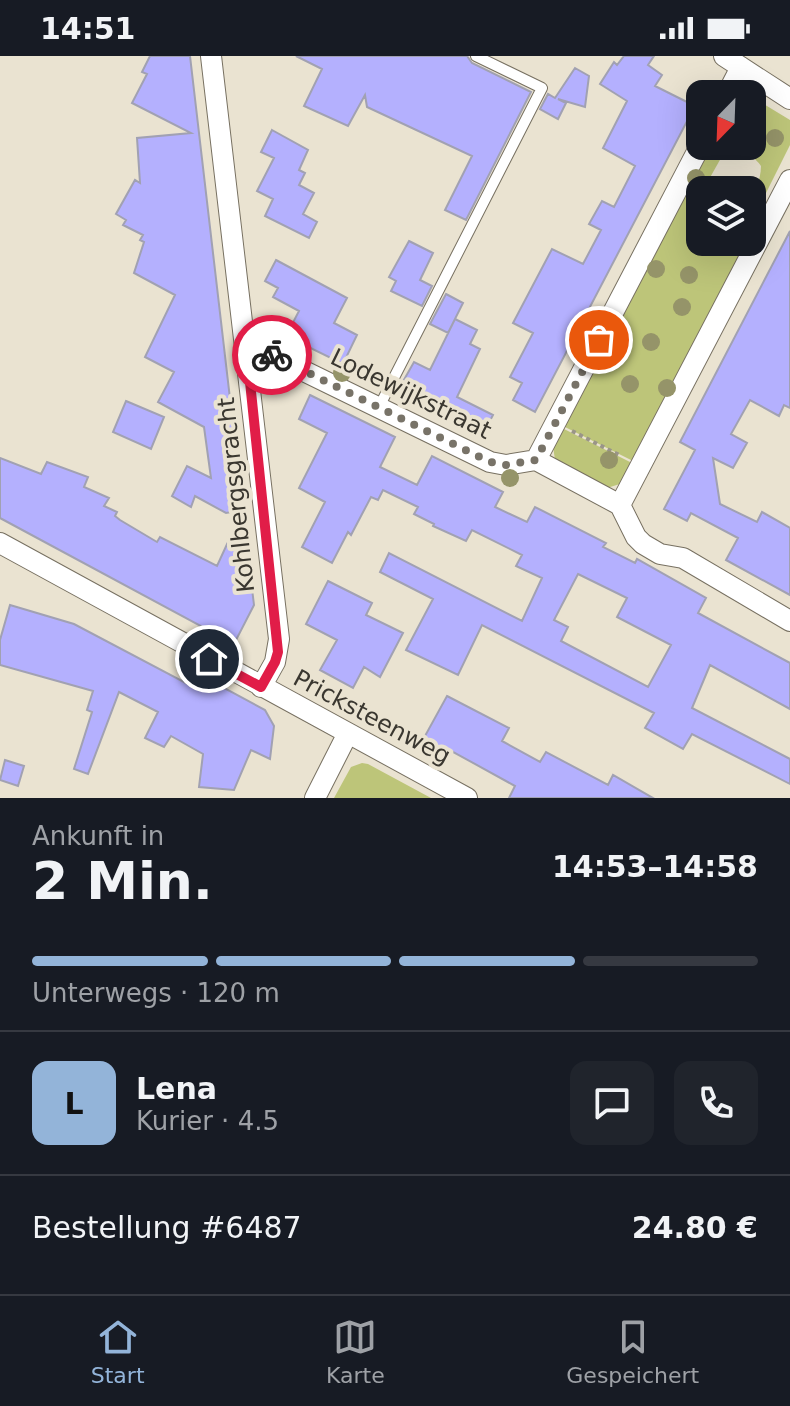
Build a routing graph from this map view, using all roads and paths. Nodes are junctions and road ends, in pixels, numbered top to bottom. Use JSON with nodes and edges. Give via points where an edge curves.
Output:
{"nodes":[{"id":1,"x":211,"y":56,"type":"edge"},
{"id":2,"x":476,"y":56,"type":"edge"},
{"id":3,"x":733,"y":62,"type":"edge"},
{"id":4,"x":790,"y":99,"type":"edge"},
{"id":5,"x":693,"y":160,"type":"edge"},
{"id":6,"x":790,"y":180,"type":"edge"},
{"id":7,"x":247,"y":353,"type":"junction"},
{"id":8,"x":379,"y":407,"type":"junction"},
{"id":9,"x":556,"y":423,"type":"junction"},
{"id":10,"x":536,"y":460,"type":"junction"},
{"id":11,"x":641,"y":466,"type":"junction"},
{"id":12,"x":620,"y":505,"type":"junction"},
{"id":13,"x":0,"y":544,"type":"edge"},
{"id":14,"x":790,"y":621,"type":"edge"},
{"id":15,"x":261,"y":687,"type":"junction"},
{"id":16,"x":348,"y":733,"type":"junction"},
{"id":17,"x":315,"y":798,"type":"edge"},
{"id":18,"x":467,"y":798,"type":"edge"}],
"edges":[{"from":1,"to":7,"type":"street","name":"Kohlbergsgracht"},
{"from":2,"to":8,"type":"lane","via":[[542,88]]},
{"from":3,"to":4,"type":"street"},
{"from":5,"to":9,"type":"street"},
{"from":6,"to":11,"type":"street"},
{"from":7,"to":8,"type":"street","name":"Lodewijkstraat","via":[[265,352]]},
{"from":7,"to":15,"type":"street","name":"Kohlbergsgracht","via":[[279,639],[275,662]]},
{"from":8,"to":10,"type":"street","name":"Lodewijkstraat","via":[[490,462]]},
{"from":9,"to":10,"type":"street"},
{"from":9,"to":11,"type":"path"},
{"from":10,"to":12,"type":"street"},
{"from":11,"to":12,"type":"street"},
{"from":12,"to":14,"type":"street","via":[[643,544],[683,558]]},
{"from":13,"to":15,"type":"street","name":"Pricksteenweg"},
{"from":15,"to":16,"type":"street","name":"Pricksteenweg"},
{"from":16,"to":17,"type":"street"},
{"from":16,"to":18,"type":"street","name":"Pricksteenweg"}]}
